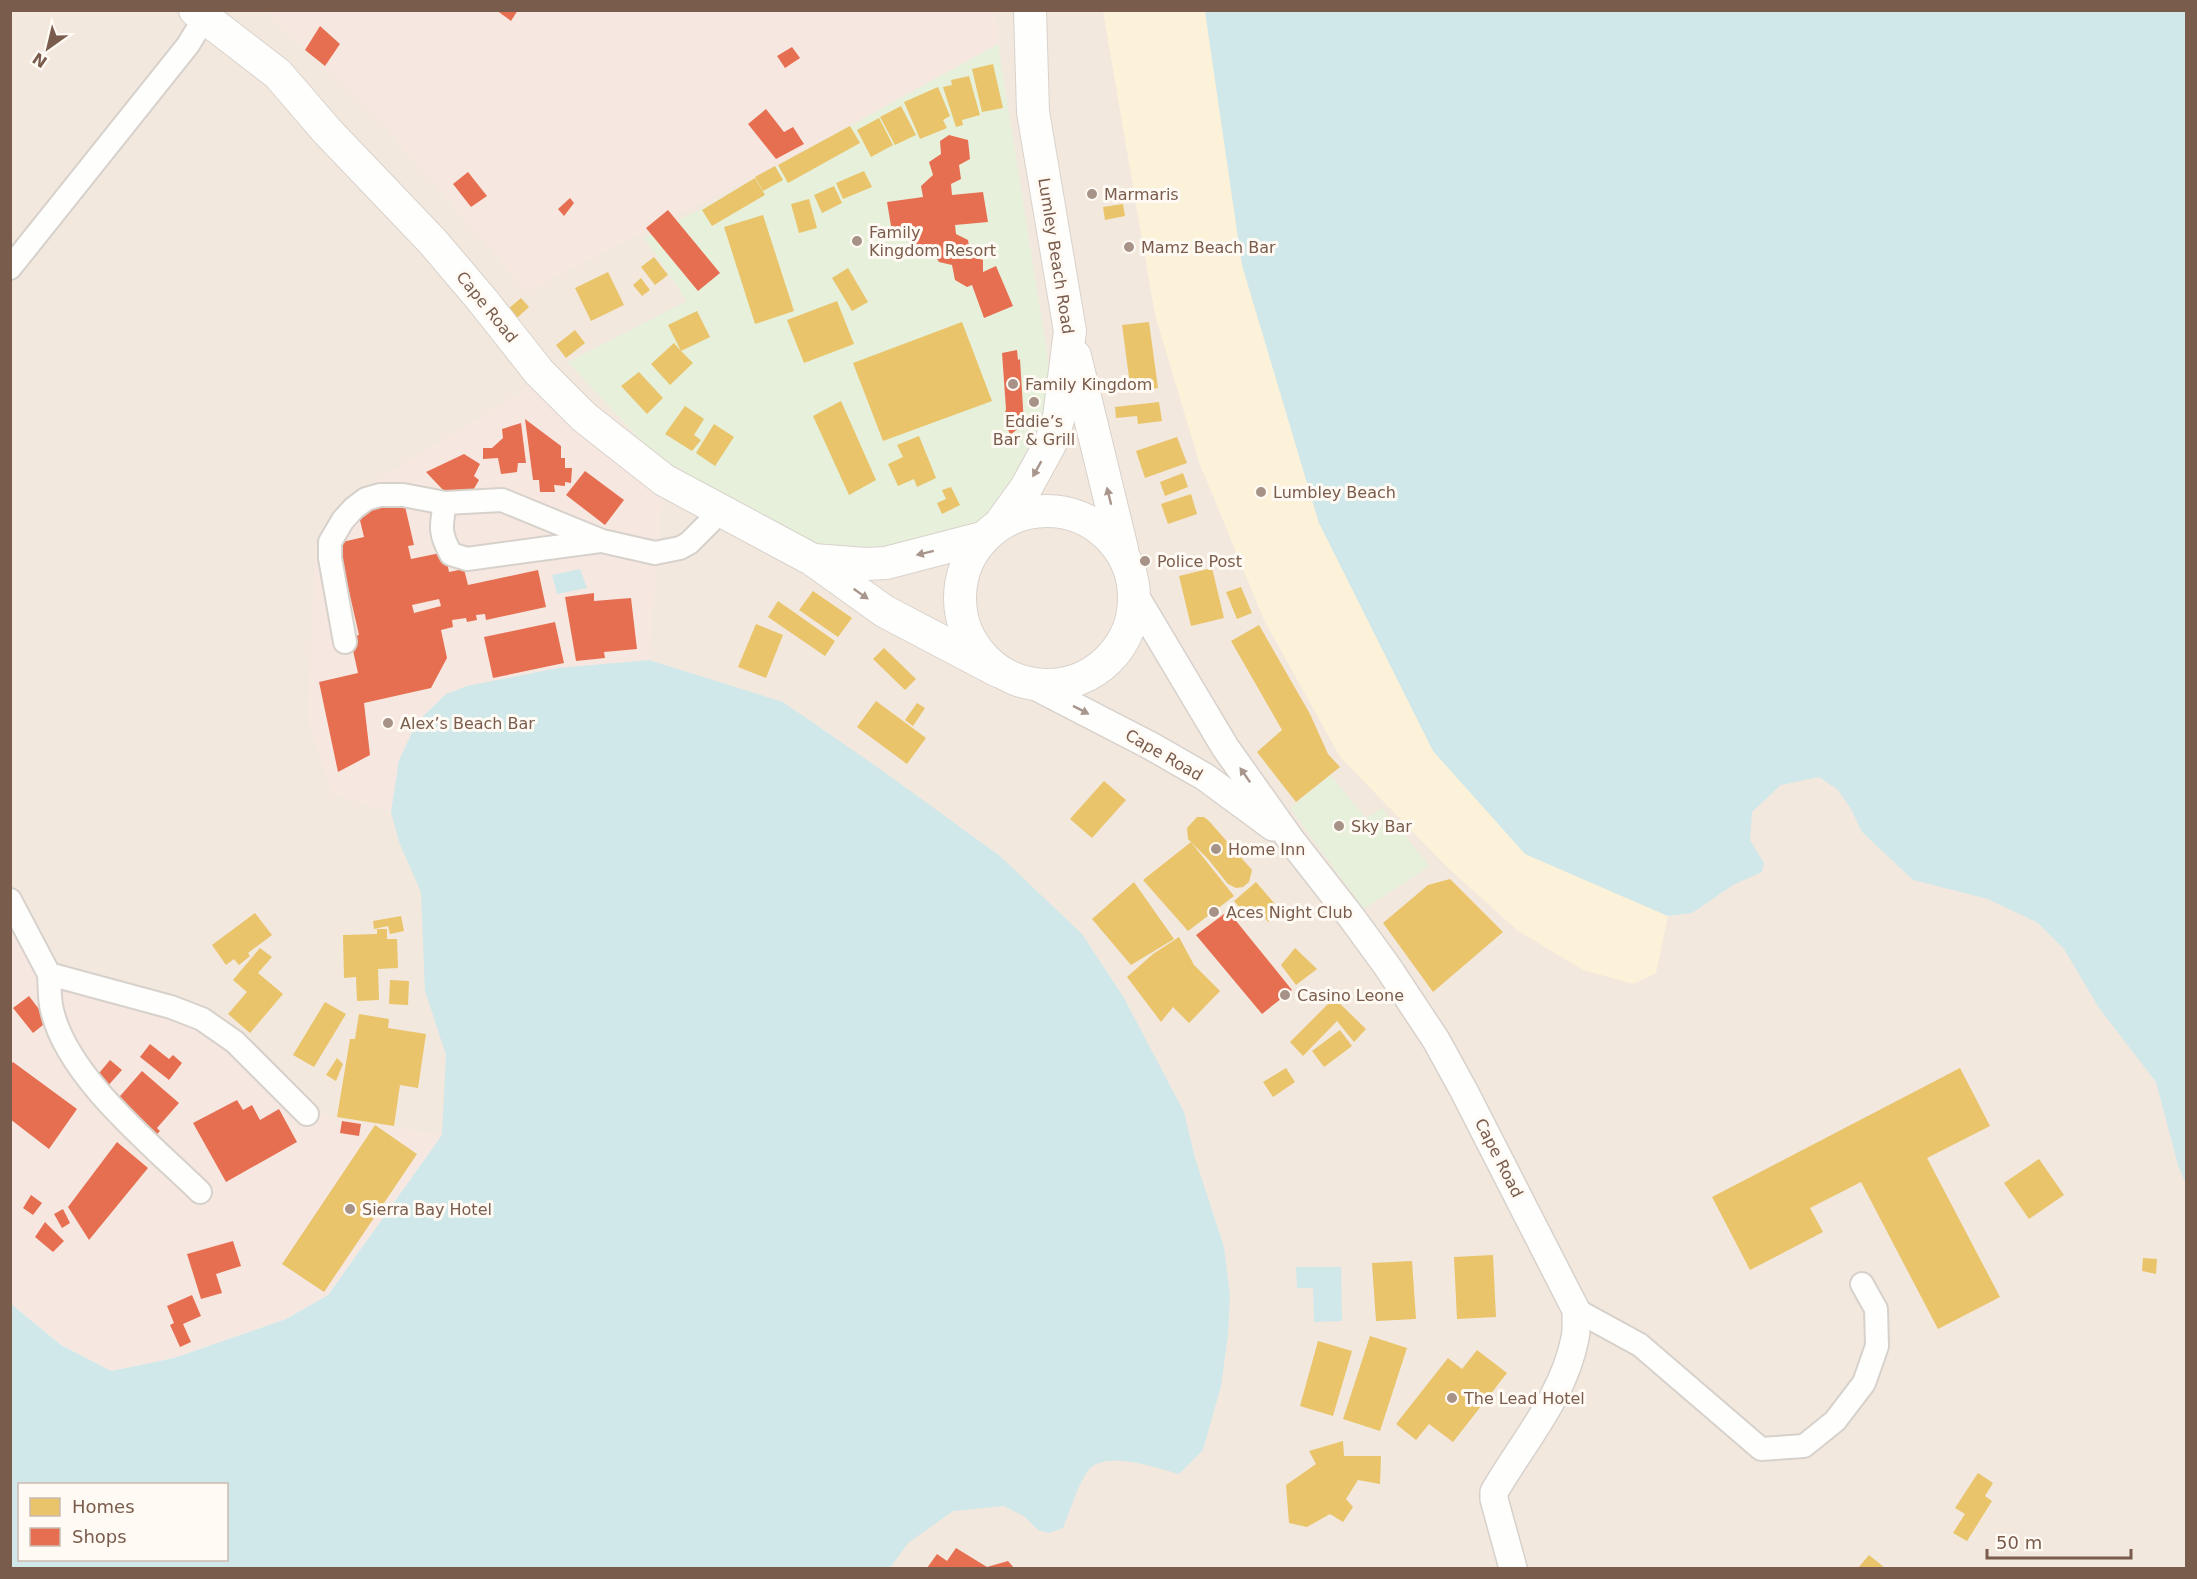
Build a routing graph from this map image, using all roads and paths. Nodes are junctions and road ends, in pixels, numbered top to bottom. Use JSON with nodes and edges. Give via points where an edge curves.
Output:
{"nodes":[{"id":1,"x":1030,"y":10,"type":"edge"},
{"id":2,"x":200,"y":14,"type":"edge"},
{"id":3,"x":10,"y":268,"type":"edge"},
{"id":4,"x":1070,"y":331,"type":"junction"},
{"id":5,"x":446,"y":503,"type":"junction"},
{"id":6,"x":721,"y":511,"type":"junction"},
{"id":7,"x":992,"y":530,"type":"junction"},
{"id":8,"x":602,"y":541,"type":"junction"},
{"id":9,"x":1123,"y":553,"type":"junction"},
{"id":10,"x":813,"y":561,"type":"junction"},
{"id":11,"x":1135,"y":596,"type":"junction"},
{"id":12,"x":345,"y":642,"type":"dead end"},
{"id":13,"x":998,"y":671,"type":"junction"},
{"id":14,"x":1029,"y":683,"type":"junction"},
{"id":15,"x":1225,"y":747,"type":"junction"},
{"id":16,"x":1205,"y":777,"type":"junction"},
{"id":17,"x":1291,"y":840,"type":"junction"},
{"id":18,"x":10,"y":900,"type":"edge"},
{"id":19,"x":48,"y":974,"type":"junction"},
{"id":20,"x":307,"y":1114,"type":"dead end"},
{"id":21,"x":200,"y":1192,"type":"dead end"},
{"id":22,"x":1862,"y":1284,"type":"dead end"},
{"id":23,"x":1576,"y":1310,"type":"junction"},
{"id":24,"x":1513,"y":1569,"type":"edge"}],
"edges":[{"from":1,"to":4,"type":"main road","name":"Lumley Beach Road","via":[[1033,112]]},
{"from":2,"to":3,"type":"street","via":[[188,45]]},
{"from":2,"to":6,"type":"main road","name":"Cape Road","via":[[278,74],[433,242],[539,372],[584,417],[664,480]]},
{"from":4,"to":7,"type":"main road","name":"Lumley Beach Road","one_way":true,"via":[[1059,417],[1050,444],[1026,488]]},
{"from":9,"to":4,"type":"main road","one_way":true},
{"from":5,"to":8,"type":"street","via":[[502,501]]},
{"from":5,"to":8,"type":"street","via":[[440,529],[450,555],[467,559]]},
{"from":5,"to":12,"type":"street","via":[[380,495],[366,499],[339,525],[330,542],[330,558]]},
{"from":6,"to":8,"type":"street","via":[[680,548],[655,552]]},
{"from":6,"to":10,"type":"main road","name":"Cape Road"},
{"from":7,"to":9,"type":"main road","via":[[1035,510],[1069,512],[1100,527]]},
{"from":7,"to":10,"type":"main road","one_way":true,"via":[[886,563]]},
{"from":7,"to":13,"type":"main road","via":[[968,559],[960,582],[960,608],[966,632],[979,653]]},
{"from":9,"to":11,"type":"main road","via":[[1132,573]]},
{"from":10,"to":13,"type":"main road","name":"Cape Road","one_way":true,"via":[[884,611]]},
{"from":11,"to":14,"type":"main road","via":[[1131,627],[1115,654],[1090,674],[1060,684]]},
{"from":11,"to":15,"type":"street","name":"Cape Road"},
{"from":13,"to":14,"type":"main road"},
{"from":14,"to":16,"type":"street","name":"Cape Road","one_way":true},
{"from":15,"to":16,"type":"street"},
{"from":17,"to":15,"type":"street","name":"Cape Road","one_way":true},
{"from":16,"to":17,"type":"street","name":"Cape Road"},
{"from":17,"to":23,"type":"street","name":"Cape Road","via":[[1352,918],[1436,1040]]},
{"from":18,"to":19,"type":"street"},
{"from":19,"to":20,"type":"street","via":[[202,1019],[236,1042]]},
{"from":19,"to":21,"type":"street","via":[[52,1010],[67,1050],[88,1080]]},
{"from":22,"to":23,"type":"street","via":[[1876,1310],[1877,1346],[1864,1383],[1835,1421],[1804,1446],[1761,1449],[1640,1346]]},
{"from":23,"to":24,"type":"street","name":"Cape Road","via":[[1576,1335],[1560,1383],[1495,1490]]}]}
